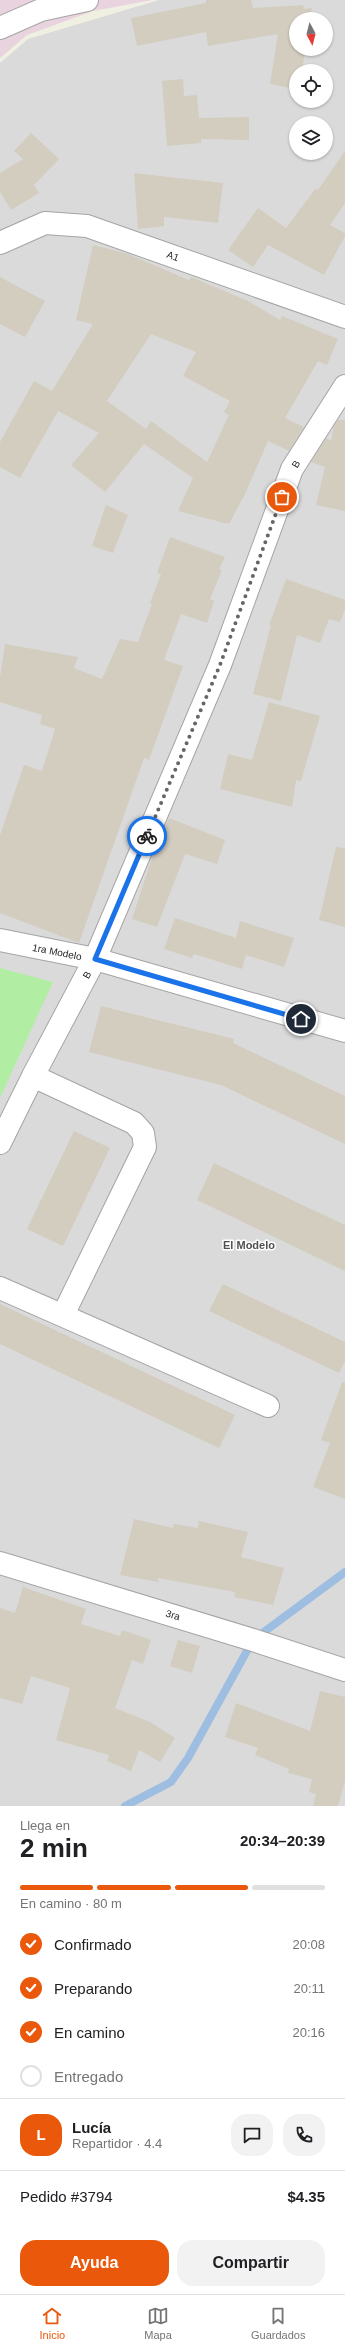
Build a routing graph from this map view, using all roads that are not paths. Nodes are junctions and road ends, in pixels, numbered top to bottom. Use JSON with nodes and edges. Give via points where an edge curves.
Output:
{"nodes":[{"id":1,"x":87,"y":0,"type":"edge"},
{"id":2,"x":38,"y":5,"type":"edge"},
{"id":3,"x":0,"y":28,"type":"edge"},
{"id":4,"x":0,"y":243,"type":"edge"},
{"id":5,"x":345,"y":317,"type":"edge"},
{"id":6,"x":345,"y":386,"type":"edge"},
{"id":7,"x":0,"y":940,"type":"edge"},
{"id":8,"x":95,"y":959,"type":"junction"},
{"id":9,"x":345,"y":1031,"type":"edge"},
{"id":10,"x":32,"y":1076,"type":"junction"},
{"id":11,"x":0,"y":1143,"type":"edge"},
{"id":12,"x":0,"y":1288,"type":"edge"},
{"id":13,"x":63,"y":1315,"type":"junction"},
{"id":14,"x":268,"y":1406,"type":"dead end"},
{"id":15,"x":0,"y":1563,"type":"edge"},
{"id":16,"x":345,"y":1670,"type":"edge"}],
"edges":[{"from":1,"to":2,"type":"street"},
{"from":2,"to":3,"type":"street"},
{"from":4,"to":5,"type":"street","name":"A1","via":[[45,223],[87,226]]},
{"from":6,"to":8,"type":"street","name":"B","via":[[292,469],[220,665]]},
{"from":7,"to":8,"type":"street","name":"1ra Modelo"},
{"from":8,"to":9,"type":"street","name":"1ra Modelo"},
{"from":8,"to":10,"type":"street","name":"B"},
{"from":10,"to":11,"type":"street","name":"B"},
{"from":10,"to":13,"type":"street","via":[[134,1123],[144,1133],[145,1146]]},
{"from":12,"to":13,"type":"street"},
{"from":13,"to":14,"type":"street"},
{"from":15,"to":16,"type":"street","name":"3ra"}]}
